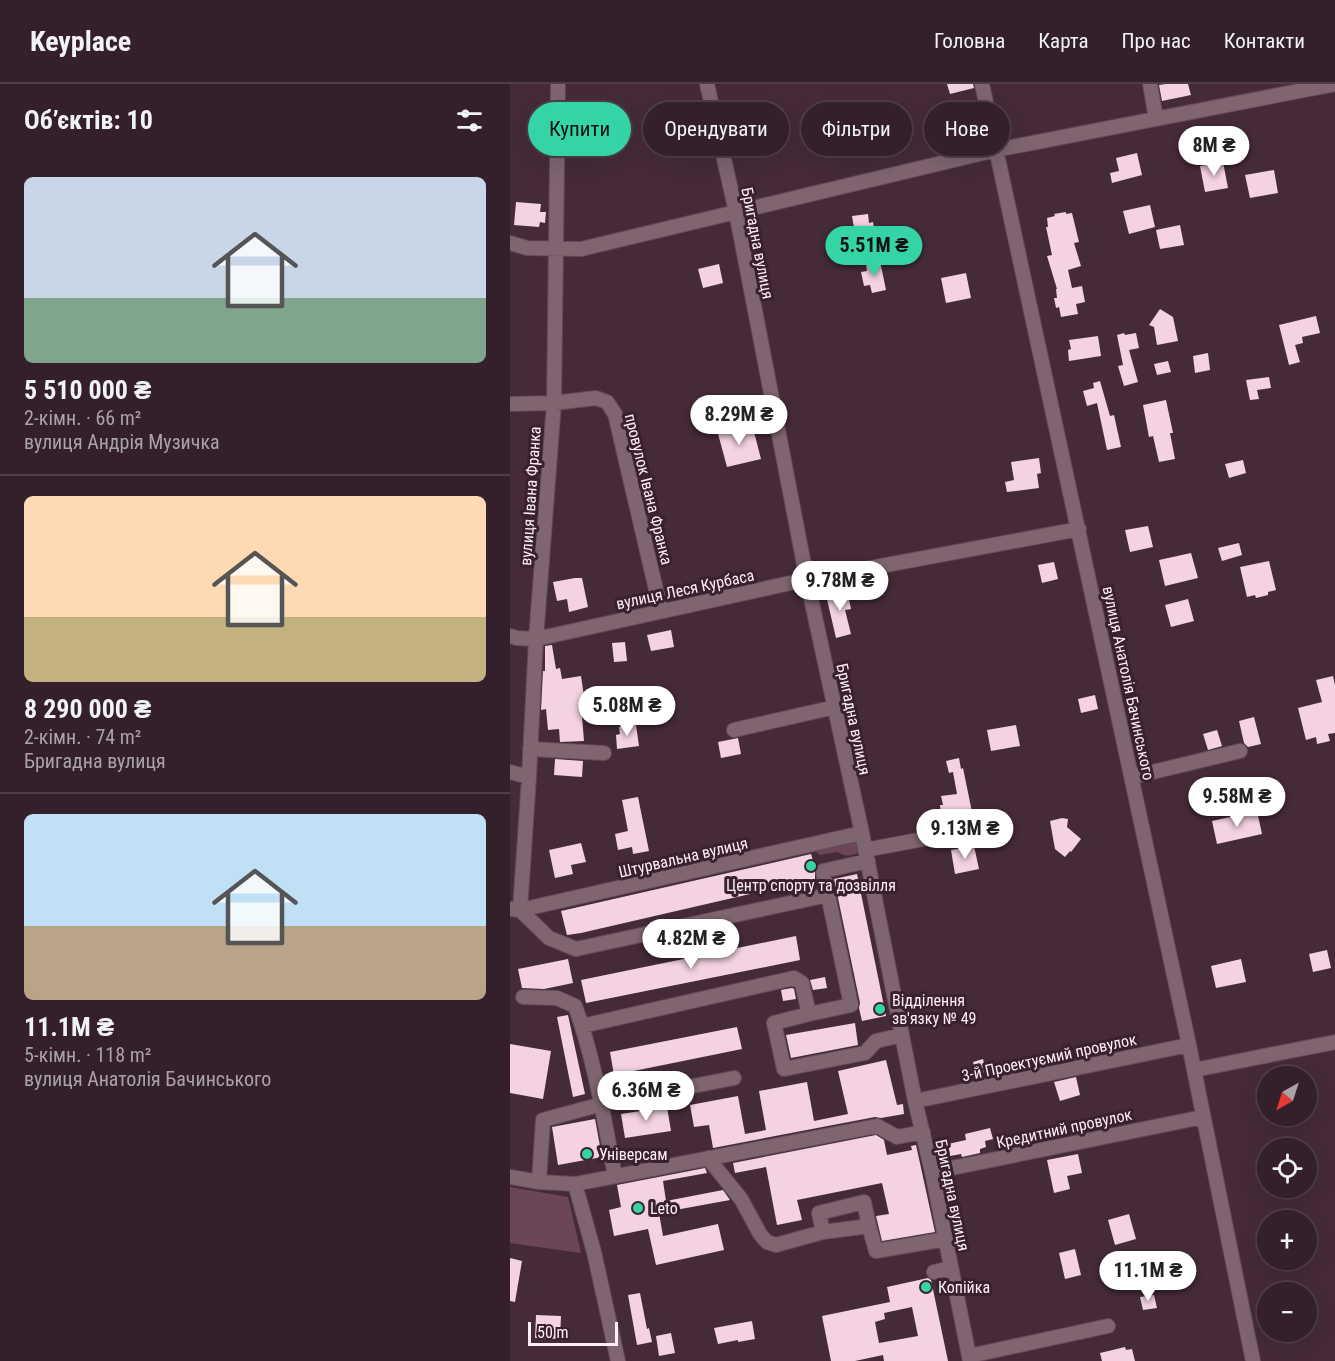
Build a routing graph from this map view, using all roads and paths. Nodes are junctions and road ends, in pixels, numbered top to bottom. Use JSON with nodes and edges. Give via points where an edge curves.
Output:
{"nodes":[{"id":1,"x":558,"y":84,"type":"edge"},
{"id":2,"x":707,"y":84,"type":"edge"},
{"id":3,"x":982,"y":84,"type":"edge"},
{"id":4,"x":1150,"y":84,"type":"edge"},
{"id":5,"x":1335,"y":84,"type":"edge"},
{"id":6,"x":986,"y":102,"type":"edge"},
{"id":7,"x":1156,"y":119,"type":"junction"},
{"id":8,"x":1010,"y":147,"type":"edge"},
{"id":9,"x":971,"y":156,"type":"edge"},
{"id":10,"x":997,"y":156,"type":"edge"},
{"id":11,"x":736,"y":212,"type":"junction"},
{"id":12,"x":510,"y":243,"type":"edge"},
{"id":13,"x":556,"y":249,"type":"junction"},
{"id":14,"x":554,"y":403,"type":"junction"},
{"id":15,"x":510,"y":404,"type":"edge"},
{"id":16,"x":1079,"y":528,"type":"junction"},
{"id":17,"x":807,"y":580,"type":"junction"},
{"id":18,"x":661,"y":610,"type":"junction"},
{"id":19,"x":510,"y":636,"type":"edge"},
{"id":20,"x":536,"y":639,"type":"junction"},
{"id":21,"x":835,"y":707,"type":"junction"},
{"id":22,"x":734,"y":730,"type":"dead end"},
{"id":23,"x":530,"y":749,"type":"junction"},
{"id":24,"x":1240,"y":751,"type":"dead end"},
{"id":25,"x":604,"y":753,"type":"dead end"},
{"id":26,"x":510,"y":772,"type":"edge"},
{"id":27,"x":529,"y":777,"type":"junction"},
{"id":28,"x":1132,"y":777,"type":"junction"},
{"id":29,"x":982,"y":828,"type":"dead end"},
{"id":30,"x":862,"y":833,"type":"junction"},
{"id":31,"x":866,"y":856,"type":"junction"},
{"id":32,"x":828,"y":895,"type":"junction"},
{"id":33,"x":515,"y":910,"type":"edge"},
{"id":34,"x":523,"y":997,"type":"dead end"},
{"id":35,"x":809,"y":1014,"type":"junction"},
{"id":36,"x":582,"y":1026,"type":"junction"},
{"id":37,"x":902,"y":1035,"type":"junction"},
{"id":38,"x":1335,"y":1042,"type":"edge"},
{"id":39,"x":1189,"y":1045,"type":"junction"},
{"id":40,"x":1194,"y":1070,"type":"junction"},
{"id":41,"x":734,"y":1078,"type":"dead end"},
{"id":42,"x":915,"y":1101,"type":"junction"},
{"id":43,"x":602,"y":1104,"type":"junction"},
{"id":44,"x":1203,"y":1117,"type":"junction"},
{"id":45,"x":921,"y":1127,"type":"junction"},
{"id":46,"x":708,"y":1158,"type":"junction"},
{"id":47,"x":932,"y":1172,"type":"junction"},
{"id":48,"x":615,"y":1176,"type":"junction"},
{"id":49,"x":510,"y":1177,"type":"edge"},
{"id":50,"x":539,"y":1182,"type":"junction"},
{"id":51,"x":575,"y":1184,"type":"junction"},
{"id":52,"x":869,"y":1226,"type":"junction"},
{"id":53,"x":823,"y":1232,"type":"junction"},
{"id":54,"x":946,"y":1239,"type":"junction"},
{"id":55,"x":951,"y":1268,"type":"junction"},
{"id":56,"x":934,"y":1272,"type":"dead end"},
{"id":57,"x":1108,"y":1326,"type":"dead end"},
{"id":58,"x":969,"y":1358,"type":"edge"},
{"id":59,"x":618,"y":1361,"type":"edge"},
{"id":60,"x":1253,"y":1361,"type":"edge"}],
"edges":[{"from":1,"to":13,"type":"street","name":"вулиця Івана Франка"},
{"from":2,"to":11,"type":"street","name":"Бригадна вулиця"},
{"from":3,"to":6,"type":"street","name":"вулиця Анатолія Бачинського"},
{"from":4,"to":7,"type":"street"},
{"from":5,"to":7,"type":"street"},
{"from":7,"to":8,"type":"street"},
{"from":9,"to":11,"type":"street"},
{"from":10,"to":16,"type":"street","name":"вулиця Анатолія Бачинського"},
{"from":11,"to":13,"type":"street","via":[[581,249]]},
{"from":11,"to":17,"type":"street","name":"Бригадна вулиця"},
{"from":12,"to":13,"type":"street"},
{"from":13,"to":14,"type":"street","name":"вулиця Івана Франка"},
{"from":14,"to":15,"type":"street","name":"провулок Івана Франка"},
{"from":14,"to":18,"type":"street","name":"провулок Івана Франка","via":[[596,398],[607,402],[615,414]]},
{"from":14,"to":20,"type":"street","name":"вулиця Івана Франка"},
{"from":16,"to":17,"type":"street","name":"вулиця Леся Курбаса"},
{"from":16,"to":28,"type":"street","name":"вулиця Анатолія Бачинського"},
{"from":17,"to":18,"type":"street","name":"вулиця Леся Курбаса"},
{"from":17,"to":21,"type":"street","name":"Бригадна вулиця"},
{"from":18,"to":20,"type":"street","name":"вулиця Леся Курбаса"},
{"from":19,"to":20,"type":"street","name":"вулиця Леся Курбаса"},
{"from":20,"to":23,"type":"street","name":"вулиця Івана Франка"},
{"from":21,"to":22,"type":"street"},
{"from":21,"to":30,"type":"street","name":"Бригадна вулиця"},
{"from":23,"to":25,"type":"street"},
{"from":23,"to":27,"type":"street","name":"вулиця Івана Франка"},
{"from":24,"to":28,"type":"street"},
{"from":26,"to":27,"type":"street"},
{"from":27,"to":33,"type":"street","name":"вулиця Івана Франка"},
{"from":28,"to":39,"type":"street","name":"вулиця Анатолія Бачинського"},
{"from":29,"to":31,"type":"street"},
{"from":30,"to":31,"type":"street","name":"Бригадна вулиця"},
{"from":30,"to":33,"type":"street","name":"Штурвальна вулиця"},
{"from":31,"to":32,"type":"street","via":[[823,871]]},
{"from":31,"to":37,"type":"street","name":"Бригадна вулиця"},
{"from":32,"to":33,"type":"street","via":[[576,949],[549,938]]},
{"from":32,"to":35,"type":"street","via":[[851,1005]]},
{"from":34,"to":36,"type":"street","via":[[558,998],[575,1006]]},
{"from":35,"to":36,"type":"street","via":[[802,983],[794,978]]},
{"from":35,"to":37,"type":"street","via":[[774,1023],[784,1069],[865,1053],[876,1041]]},
{"from":36,"to":43,"type":"street"},
{"from":37,"to":42,"type":"street","name":"Бригадна вулиця"},
{"from":38,"to":40,"type":"street"},
{"from":39,"to":40,"type":"street","name":"вулиця Анатолія Бачинського"},
{"from":39,"to":42,"type":"street","name":"3-й Проектуємий провулок"},
{"from":40,"to":44,"type":"street","name":"вулиця Анатолія Бачинського"},
{"from":41,"to":43,"type":"street"},
{"from":42,"to":45,"type":"street","name":"Бригадна вулиця"},
{"from":43,"to":48,"type":"street"},
{"from":43,"to":50,"type":"street","via":[[543,1120]]},
{"from":44,"to":47,"type":"street","name":"Кредитний провулок"},
{"from":44,"to":60,"type":"street","name":"вулиця Анатолія Бачинського"},
{"from":45,"to":46,"type":"street","via":[[897,1137],[877,1126]]},
{"from":45,"to":47,"type":"street","name":"Бригадна вулиця"},
{"from":46,"to":48,"type":"street"},
{"from":46,"to":53,"type":"street","via":[[741,1199],[767,1242],[776,1245]]},
{"from":47,"to":54,"type":"street","name":"Бригадна вулиця"},
{"from":48,"to":51,"type":"street"},
{"from":49,"to":50,"type":"street"},
{"from":50,"to":51,"type":"street"},
{"from":51,"to":59,"type":"street"},
{"from":52,"to":53,"type":"street"},
{"from":52,"to":53,"type":"street","via":[[864,1202],[819,1213]]},
{"from":52,"to":54,"type":"street","via":[[876,1251]]},
{"from":54,"to":55,"type":"street","name":"Бригадна вулиця"},
{"from":55,"to":56,"type":"street"},
{"from":55,"to":58,"type":"street","name":"Бригадна вулиця"},
{"from":57,"to":58,"type":"street"}]}
